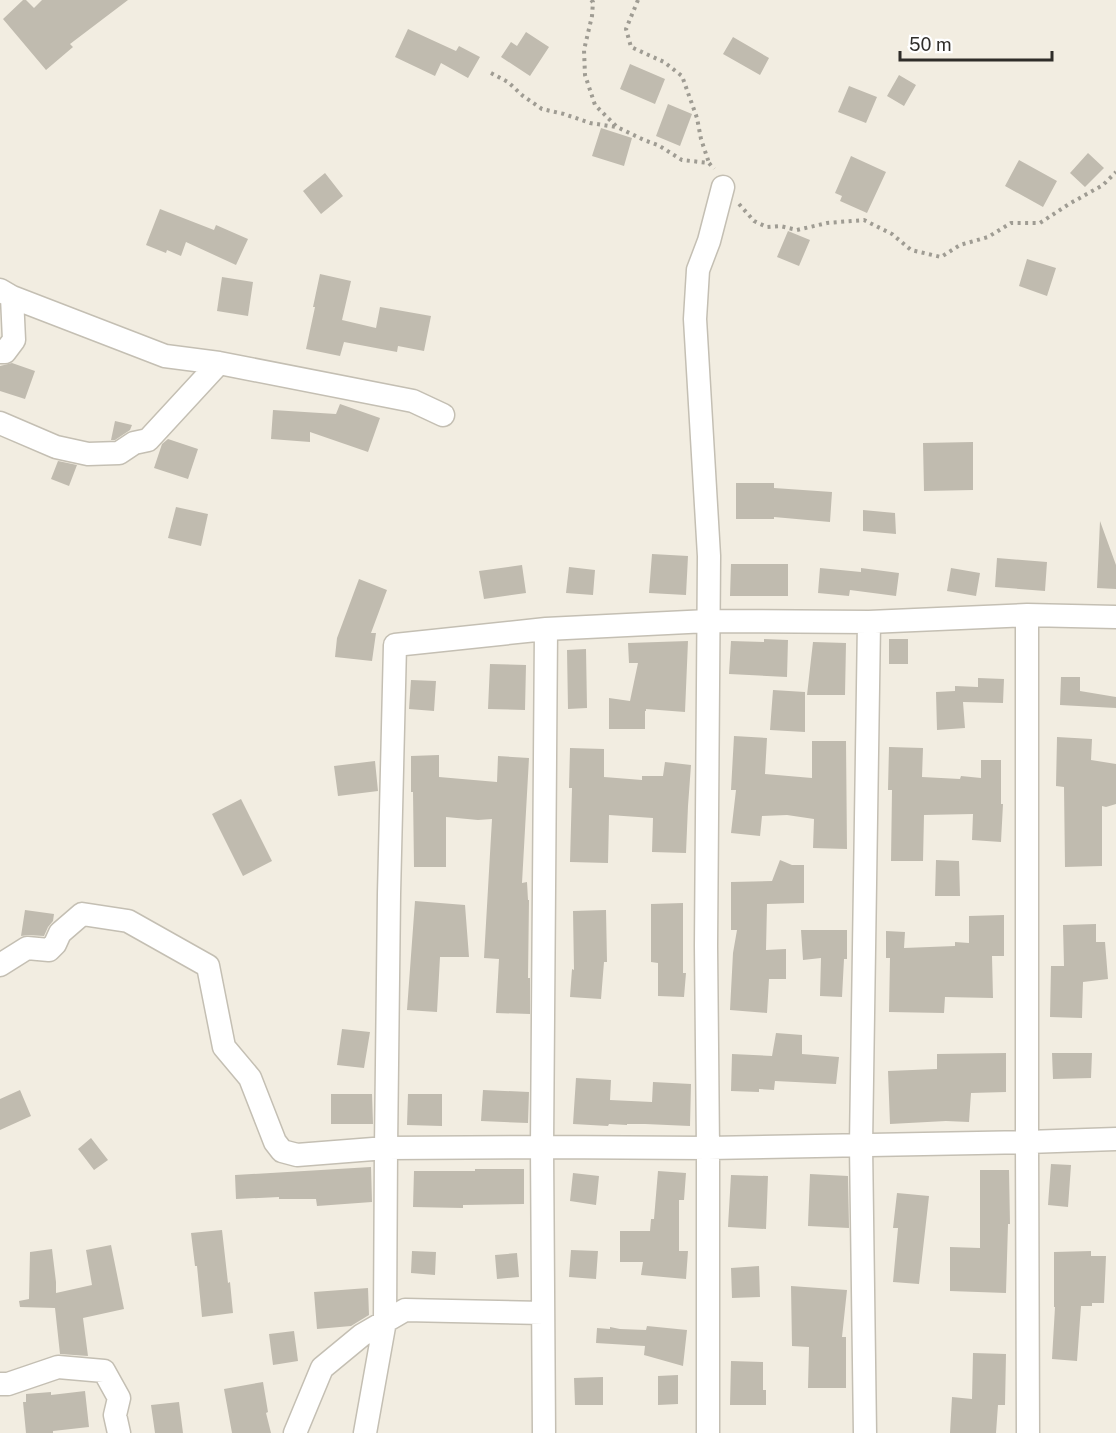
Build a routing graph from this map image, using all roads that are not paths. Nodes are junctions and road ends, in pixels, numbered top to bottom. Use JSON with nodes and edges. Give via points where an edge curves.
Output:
{"nodes":[{"id":1,"x":723,"y":187,"type":"road end"},
{"id":2,"x":6,"y":294,"type":"edge"},
{"id":3,"x":0,"y":352,"type":"edge"},
{"id":4,"x":219,"y":363,"type":"junction"},
{"id":5,"x":443,"y":416,"type":"dead end"},
{"id":6,"x":0,"y":423,"type":"edge"},
{"id":7,"x":1027,"y":615,"type":"junction"},
{"id":8,"x":1116,"y":616,"type":"edge"},
{"id":9,"x":708,"y":621,"type":"junction"},
{"id":10,"x":869,"y":622,"type":"junction"},
{"id":11,"x":546,"y":629,"type":"junction"},
{"id":12,"x":0,"y":965,"type":"edge"},
{"id":13,"x":1116,"y":1139,"type":"edge"},
{"id":14,"x":1027,"y":1142,"type":"junction"},
{"id":15,"x":861,"y":1145,"type":"junction"},
{"id":16,"x":542,"y":1147,"type":"junction"},
{"id":17,"x":386,"y":1148,"type":"junction"},
{"id":18,"x":708,"y":1148,"type":"junction"},
{"id":19,"x":543,"y":1313,"type":"junction"},
{"id":20,"x":385,"y":1321,"type":"junction"},
{"id":21,"x":0,"y":1384,"type":"edge"},
{"id":22,"x":119,"y":1433,"type":"edge"},
{"id":23,"x":295,"y":1433,"type":"edge"},
{"id":24,"x":364,"y":1433,"type":"edge"},
{"id":25,"x":544,"y":1433,"type":"edge"},
{"id":26,"x":708,"y":1433,"type":"edge"},
{"id":27,"x":865,"y":1433,"type":"edge"},
{"id":28,"x":1028,"y":1433,"type":"edge"}],
"edges":[{"from":1,"to":9,"type":"street","via":[[698,270],[695,297],[709,556]]},
{"from":2,"to":3,"type":"street","via":[[14,340],[5,352]]},
{"from":2,"to":4,"type":"street","via":[[165,356]]},
{"from":4,"to":5,"type":"street","via":[[413,401]]},
{"from":4,"to":6,"type":"street","via":[[148,440],[118,453],[88,454],[56,447]]},
{"from":7,"to":8,"type":"street"},
{"from":7,"to":10,"type":"street"},
{"from":7,"to":14,"type":"street"},
{"from":9,"to":10,"type":"street"},
{"from":9,"to":11,"type":"street"},
{"from":9,"to":18,"type":"street"},
{"from":10,"to":15,"type":"street"},
{"from":11,"to":16,"type":"street"},
{"from":11,"to":17,"type":"street","via":[[395,645]]},
{"from":12,"to":17,"type":"street","via":[[27,948],[49,950],[60,933],[82,914],[128,921],[208,966],[224,1047],[250,1078],[282,1151],[297,1155]]},
{"from":13,"to":14,"type":"street"},
{"from":14,"to":15,"type":"street"},
{"from":14,"to":28,"type":"street"},
{"from":15,"to":18,"type":"street"},
{"from":15,"to":27,"type":"street"},
{"from":16,"to":17,"type":"street"},
{"from":16,"to":18,"type":"street"},
{"from":16,"to":19,"type":"street"},
{"from":17,"to":20,"type":"street"},
{"from":18,"to":26,"type":"street"},
{"from":19,"to":20,"type":"street","via":[[405,1310]]},
{"from":19,"to":25,"type":"street"},
{"from":20,"to":23,"type":"street","via":[[322,1368]]},
{"from":20,"to":24,"type":"street"},
{"from":21,"to":22,"type":"street","via":[[58,1366],[104,1371],[119,1398],[115,1415]]}]}
